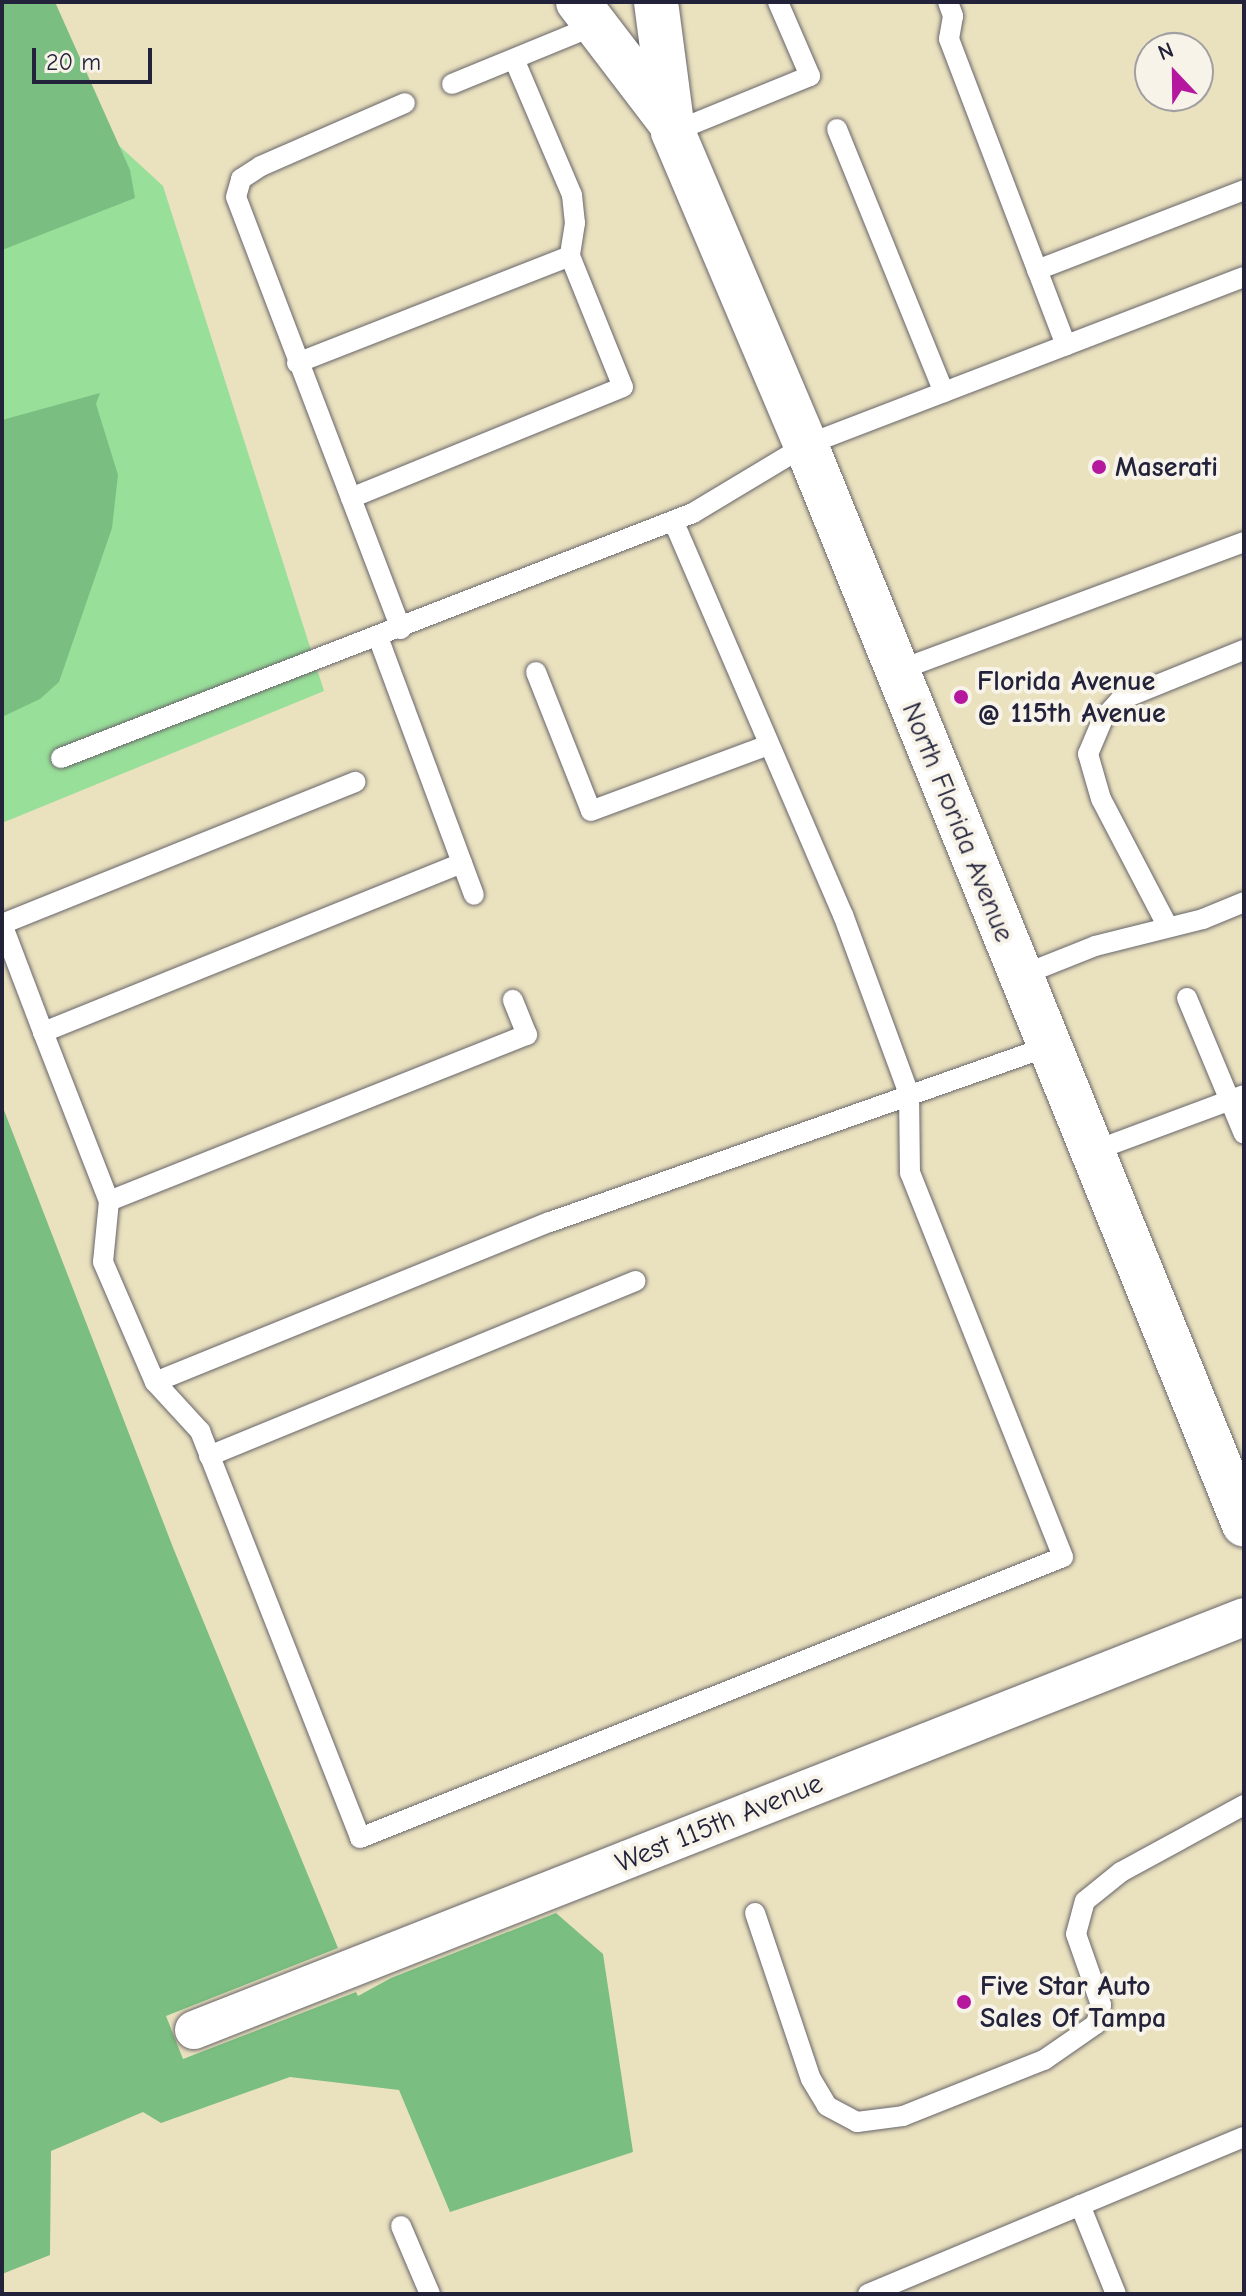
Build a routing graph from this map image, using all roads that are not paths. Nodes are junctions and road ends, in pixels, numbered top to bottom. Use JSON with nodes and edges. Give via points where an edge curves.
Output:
{"nodes":[{"id":1,"x":656,"y":2,"type":"edge"},
{"id":2,"x":778,"y":2,"type":"edge"},
{"id":3,"x":948,"y":2,"type":"edge"},
{"id":4,"x":587,"y":14,"type":"edge"},
{"id":5,"x":514,"y":59,"type":"junction"},
{"id":6,"x":452,"y":84,"type":"dead end"},
{"id":7,"x":405,"y":103,"type":"dead end"},
{"id":8,"x":671,"y":126,"type":"junction"},
{"id":9,"x":837,"y":129,"type":"dead end"},
{"id":10,"x":1244,"y":190,"type":"edge"},
{"id":11,"x":570,"y":256,"type":"junction"},
{"id":12,"x":1037,"y":270,"type":"junction"},
{"id":13,"x":1244,"y":277,"type":"edge"},
{"id":14,"x":1066,"y":345,"type":"junction"},
{"id":15,"x":297,"y":363,"type":"junction"},
{"id":16,"x":944,"y":392,"type":"junction"},
{"id":17,"x":806,"y":445,"type":"junction"},
{"id":18,"x":351,"y":498,"type":"junction"},
{"id":19,"x":673,"y":521,"type":"junction"},
{"id":20,"x":1244,"y":542,"type":"edge"},
{"id":21,"x":401,"y":629,"type":"junction"},
{"id":22,"x":378,"y":637,"type":"junction"},
{"id":23,"x":1244,"y":650,"type":"edge"},
{"id":24,"x":897,"y":671,"type":"junction"},
{"id":25,"x":536,"y":672,"type":"dead end"},
{"id":26,"x":768,"y":745,"type":"junction"},
{"id":27,"x":61,"y":758,"type":"dead end"},
{"id":28,"x":356,"y":782,"type":"dead end"},
{"id":29,"x":462,"y":863,"type":"junction"},
{"id":30,"x":474,"y":895,"type":"dead end"},
{"id":31,"x":1244,"y":902,"type":"edge"},
{"id":32,"x":2,"y":924,"type":"edge"},
{"id":33,"x":1168,"y":927,"type":"junction"},
{"id":34,"x":1020,"y":976,"type":"junction"},
{"id":35,"x":1187,"y":998,"type":"dead end"},
{"id":36,"x":513,"y":1000,"type":"dead end"},
{"id":37,"x":43,"y":1032,"type":"junction"},
{"id":38,"x":1047,"y":1047,"type":"junction"},
{"id":39,"x":909,"y":1094,"type":"junction"},
{"id":40,"x":1237,"y":1097,"type":"edge"},
{"id":41,"x":1244,"y":1134,"type":"edge"},
{"id":42,"x":1091,"y":1152,"type":"junction"},
{"id":43,"x":109,"y":1201,"type":"junction"},
{"id":44,"x":635,"y":1281,"type":"dead end"},
{"id":45,"x":155,"y":1382,"type":"junction"},
{"id":46,"x":209,"y":1456,"type":"junction"},
{"id":47,"x":1244,"y":1525,"type":"edge"},
{"id":48,"x":1244,"y":1617,"type":"edge"},
{"id":49,"x":1244,"y":1805,"type":"edge"},
{"id":50,"x":755,"y":1913,"type":"dead end"},
{"id":51,"x":194,"y":2030,"type":"dead end"},
{"id":52,"x":1244,"y":2137,"type":"edge"},
{"id":53,"x":1080,"y":2205,"type":"junction"},
{"id":54,"x":401,"y":2226,"type":"dead end"},
{"id":55,"x":430,"y":2294,"type":"edge"},
{"id":56,"x":868,"y":2294,"type":"edge"},
{"id":57,"x":1116,"y":2294,"type":"edge"}],
"edges":[{"from":1,"to":8,"type":"main road","name":"North Florida Avenue"},
{"from":2,"to":8,"type":"lane","via":[[810,76]]},
{"from":3,"to":12,"type":"lane","via":[[953,16],[949,39]]},
{"from":4,"to":5,"type":"lane"},
{"from":4,"to":8,"type":"main road","name":"North Florida Avenue"},
{"from":5,"to":6,"type":"lane"},
{"from":5,"to":11,"type":"lane","via":[[572,195]]},
{"from":7,"to":15,"type":"lane","via":[[241,179],[236,197]]},
{"from":8,"to":17,"type":"main road","name":"North Florida Avenue"},
{"from":9,"to":16,"type":"lane"},
{"from":10,"to":12,"type":"lane"},
{"from":11,"to":15,"type":"lane"},
{"from":11,"to":18,"type":"lane","via":[[623,387]]},
{"from":12,"to":14,"type":"lane"},
{"from":13,"to":14,"type":"lane"},
{"from":14,"to":16,"type":"lane"},
{"from":15,"to":18,"type":"lane"},
{"from":16,"to":17,"type":"lane"},
{"from":17,"to":19,"type":"lane"},
{"from":17,"to":24,"type":"main road","name":"North Florida Avenue"},
{"from":18,"to":21,"type":"lane"},
{"from":19,"to":21,"type":"lane"},
{"from":19,"to":26,"type":"lane"},
{"from":20,"to":24,"type":"lane"},
{"from":21,"to":22,"type":"lane"},
{"from":22,"to":27,"type":"lane"},
{"from":22,"to":29,"type":"lane"},
{"from":23,"to":33,"type":"lane","via":[[1120,700],[1103,719],[1088,754],[1101,799]]},
{"from":24,"to":34,"type":"main road","name":"North Florida Avenue"},
{"from":25,"to":26,"type":"lane","via":[[591,811]]},
{"from":26,"to":39,"type":"lane","via":[[843,915]]},
{"from":28,"to":32,"type":"lane"},
{"from":29,"to":30,"type":"lane"},
{"from":29,"to":37,"type":"lane"},
{"from":31,"to":33,"type":"lane"},
{"from":32,"to":37,"type":"lane"},
{"from":33,"to":34,"type":"lane","via":[[1095,946]]},
{"from":34,"to":38,"type":"main road","name":"North Florida Avenue"},
{"from":35,"to":40,"type":"lane"},
{"from":36,"to":43,"type":"lane","via":[[527,1035]]},
{"from":37,"to":43,"type":"lane"},
{"from":38,"to":39,"type":"lane"},
{"from":38,"to":42,"type":"main road","name":"North Florida Avenue"},
{"from":39,"to":45,"type":"lane","via":[[550,1222]]},
{"from":39,"to":46,"type":"lane","via":[[910,1173],[1063,1557],[360,1838]]},
{"from":40,"to":41,"type":"lane"},
{"from":40,"to":42,"type":"lane"},
{"from":42,"to":47,"type":"main road","name":"North Florida Avenue"},
{"from":43,"to":45,"type":"lane","via":[[103,1262]]},
{"from":44,"to":46,"type":"lane"},
{"from":45,"to":46,"type":"lane","via":[[200,1431]]},
{"from":48,"to":51,"type":"street","name":"West 115th Avenue"},
{"from":49,"to":50,"type":"lane","via":[[1121,1872],[1085,1901],[1076,1934],[1101,2005],[1096,2024],[1044,2060],[903,2116],[857,2122],[827,2106],[811,2079]]},
{"from":52,"to":53,"type":"lane"},
{"from":53,"to":56,"type":"lane"},
{"from":53,"to":57,"type":"lane"},
{"from":54,"to":55,"type":"lane"}]}
